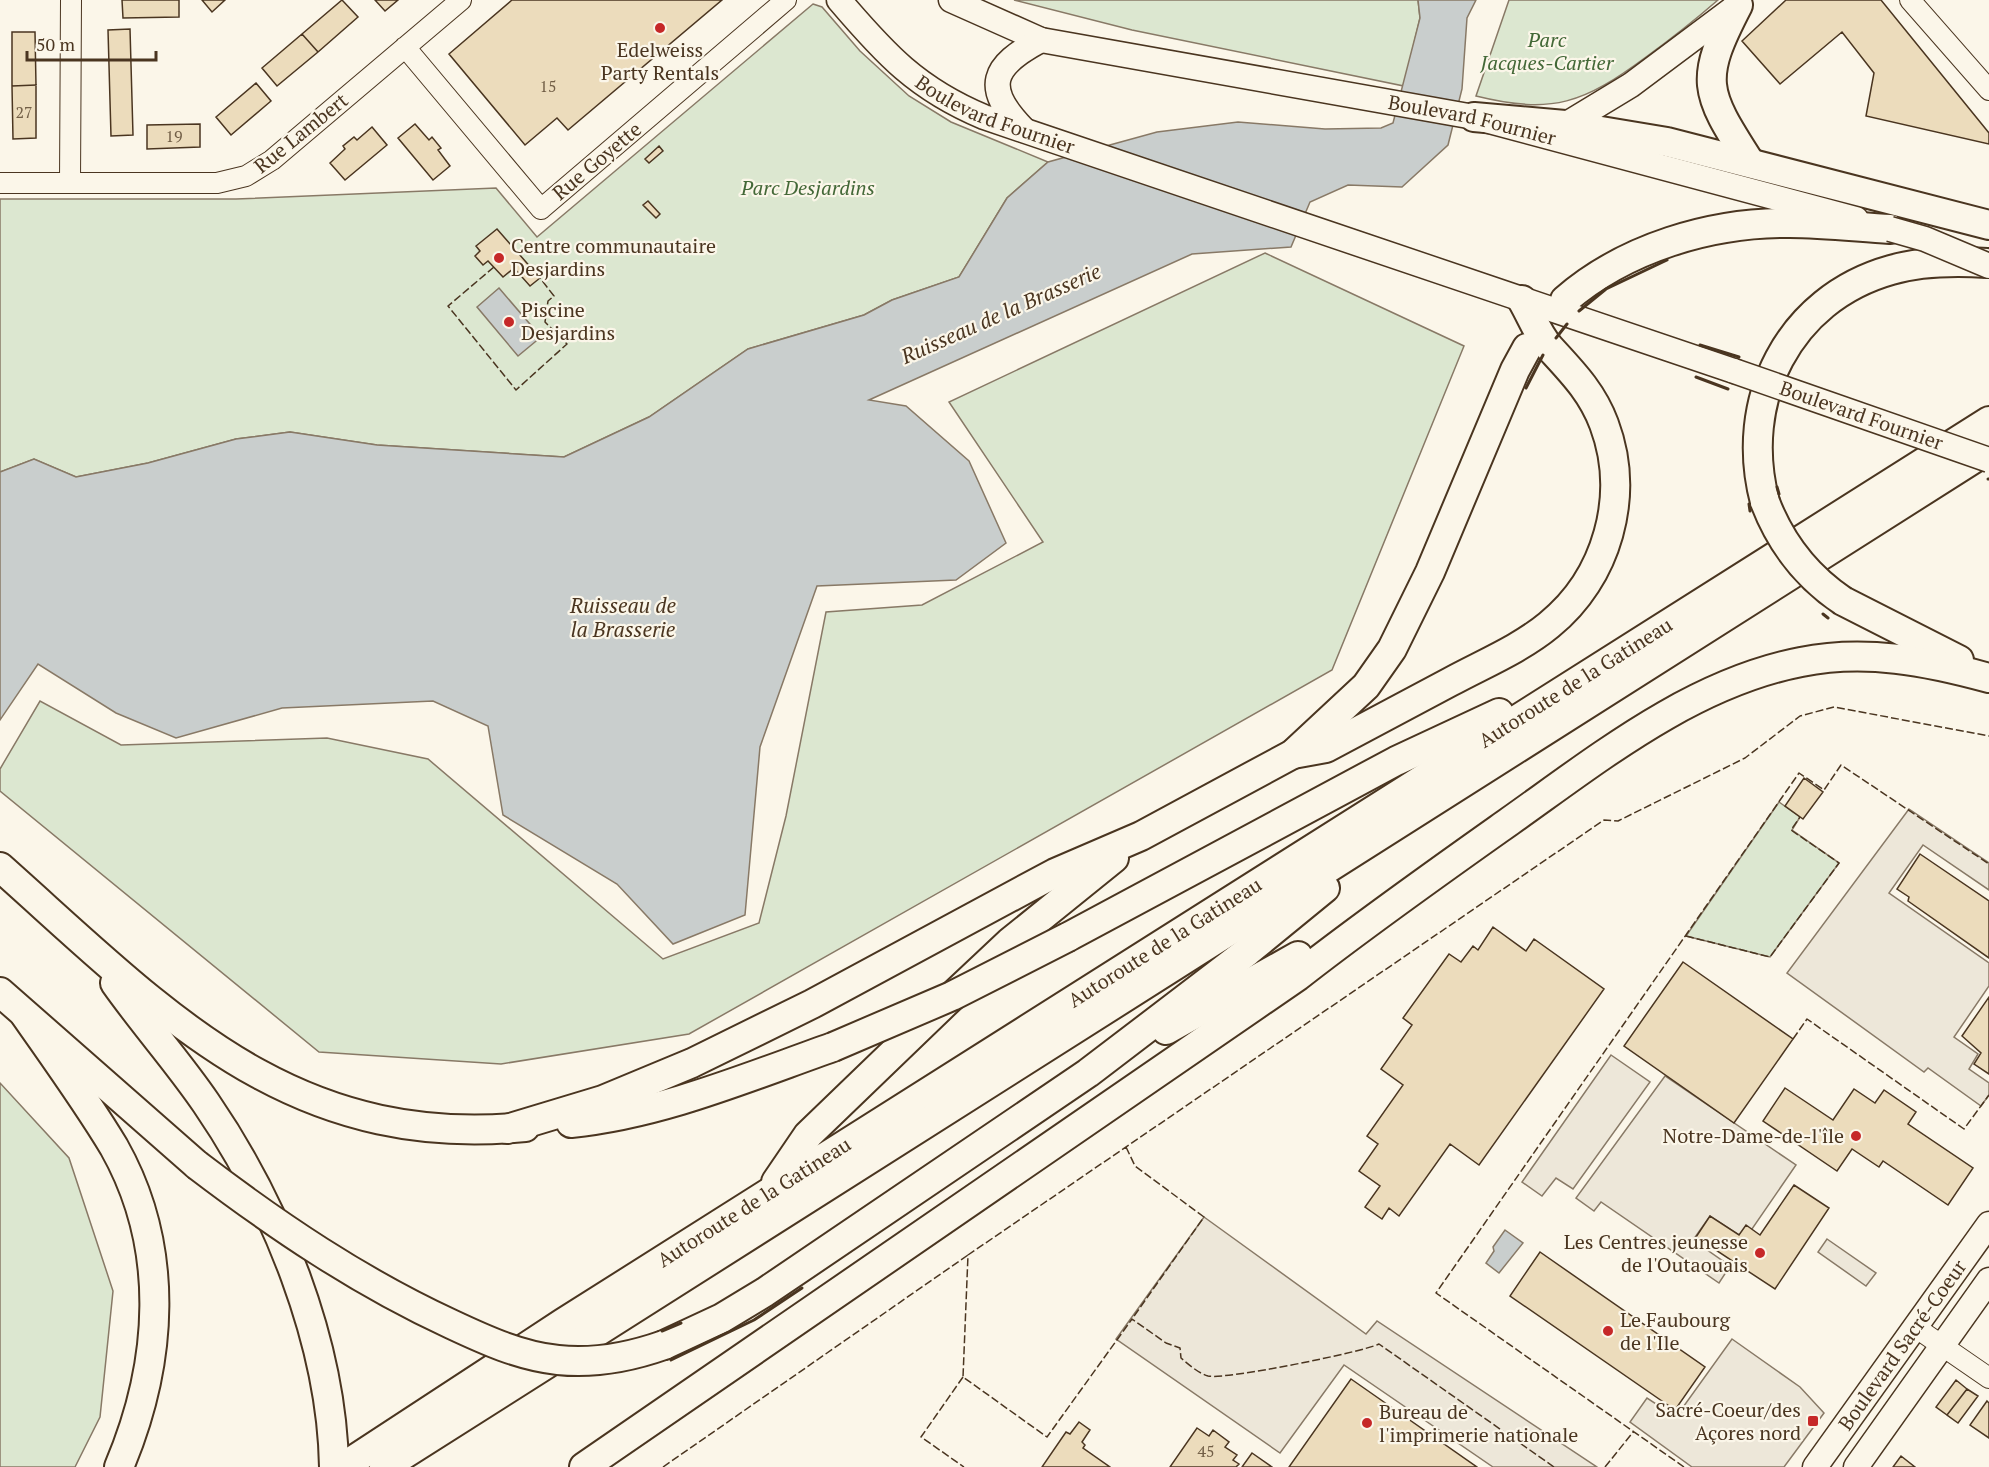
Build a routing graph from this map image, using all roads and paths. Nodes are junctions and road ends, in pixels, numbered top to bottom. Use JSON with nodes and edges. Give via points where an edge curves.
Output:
{"nodes":[{"id":1,"x":70,"y":0,"type":"edge"},
{"id":2,"x":461,"y":0,"type":"edge"},
{"id":3,"x":786,"y":0,"type":"edge"},
{"id":4,"x":839,"y":0,"type":"edge"},
{"id":5,"x":951,"y":0,"type":"edge"},
{"id":6,"x":1910,"y":0,"type":"edge"},
{"id":7,"x":1740,"y":2,"type":"edge"},
{"id":8,"x":1041,"y":40,"type":"junction"},
{"id":9,"x":405,"y":47,"type":"junction"},
{"id":10,"x":1989,"y":90,"type":"edge"},
{"id":11,"x":1474,"y":117,"type":"junction"},
{"id":12,"x":1565,"y":125,"type":"junction"},
{"id":13,"x":1026,"y":132,"type":"junction"},
{"id":14,"x":1749,"y":161,"type":"junction"},
{"id":15,"x":70,"y":182,"type":"junction"},
{"id":16,"x":0,"y":183,"type":"edge"},
{"id":17,"x":1840,"y":220,"type":"junction"},
{"id":18,"x":1989,"y":225,"type":"edge"},
{"id":19,"x":1890,"y":229,"type":"joint"},
{"id":20,"x":1989,"y":265,"type":"edge"},
{"id":21,"x":1522,"y":300,"type":"junction"},
{"id":22,"x":1565,"y":300,"type":"dead end"},
{"id":23,"x":1527,"y":348,"type":"dead end"},
{"id":24,"x":1989,"y":421,"type":"edge"},
{"id":25,"x":1989,"y":449,"type":"edge"},
{"id":26,"x":1989,"y":460,"type":"edge"},
{"id":27,"x":1607,"y":664,"type":"junction"},
{"id":28,"x":1989,"y":678,"type":"edge"},
{"id":29,"x":1293,"y":754,"type":"junction"},
{"id":30,"x":1413,"y":815,"type":"junction"},
{"id":31,"x":1141,"y":836,"type":"junction"},
{"id":32,"x":0,"y":867,"type":"edge"},
{"id":33,"x":1384,"y":908,"type":"junction"},
{"id":34,"x":89,"y":946,"type":"junction"},
{"id":35,"x":0,"y":992,"type":"edge"},
{"id":36,"x":25,"y":1015,"type":"junction"},
{"id":37,"x":1088,"y":1073,"type":"junction"},
{"id":38,"x":507,"y":1129,"type":"junction"},
{"id":39,"x":767,"y":1194,"type":"junction"},
{"id":40,"x":1989,"y":1224,"type":"edge"},
{"id":41,"x":1989,"y":1280,"type":"edge"},
{"id":42,"x":1915,"y":1327,"type":"junction"},
{"id":43,"x":1942,"y":1346,"type":"junction"},
{"id":44,"x":1989,"y":1378,"type":"edge"},
{"id":45,"x":119,"y":1467,"type":"edge"},
{"id":46,"x":334,"y":1467,"type":"edge"},
{"id":47,"x":343,"y":1467,"type":"edge"},
{"id":48,"x":384,"y":1467,"type":"edge"},
{"id":49,"x":584,"y":1467,"type":"edge"},
{"id":50,"x":1815,"y":1467,"type":"edge"},
{"id":51,"x":1856,"y":1467,"type":"edge"}],
"edges":[{"from":1,"to":15,"type":"street"},
{"from":2,"to":9,"type":"street","name":"Rue Lambert"},
{"from":3,"to":9,"type":"street","name":"Rue Goyette","via":[[541,209]]},
{"from":4,"to":13,"type":"main road","name":"Boulevard Fournier","via":[[913,78],[950,102]]},
{"from":5,"to":8,"type":"main road","name":"Boulevard Fournier"},
{"from":6,"to":10,"type":"street"},
{"from":7,"to":12,"type":"main road","via":[[1631,85]]},
{"from":7,"to":14,"type":"highway","via":[[1716,50],[1710,85],[1720,116]]},
{"from":8,"to":11,"type":"main road","name":"Boulevard Fournier"},
{"from":8,"to":13,"type":"main road","via":[[1002,67],[997,87],[1010,115]]},
{"from":9,"to":15,"type":"street","name":"Rue Lambert","via":[[272,160],[246,176],[217,183]]},
{"from":11,"to":12,"type":"highway"},
{"from":11,"to":17,"type":"main road","name":"Boulevard Fournier"},
{"from":12,"to":14,"type":"highway"},
{"from":13,"to":21,"type":"main road","name":"Boulevard Fournier"},
{"from":14,"to":18,"type":"highway"},
{"from":15,"to":16,"type":"street","name":"Rue Lambert"},
{"from":17,"to":19,"type":"highway"},
{"from":17,"to":22,"type":"highway","via":[[1761,225],[1685,238],[1617,264]]},
{"from":19,"to":20,"type":"main road","bridge":true},
{"from":20,"to":28,"type":"highway","bridge":true,"via":[[1934,262],[1883,272],[1848,288],[1804,324],[1780,357],[1761,408],[1756,453],[1765,502],[1783,541],[1819,584],[1843,601]]},
{"from":21,"to":26,"type":"main road","name":"Boulevard Fournier","bridge":true},
{"from":21,"to":29,"type":"highway","via":[[1548,347],[1587,389],[1608,436],[1614,466],[1614,505],[1609,532],[1594,571],[1571,605],[1527,641],[1326,748]]},
{"from":23,"to":29,"type":"highway","via":[[1392,650],[1354,699]]},
{"from":24,"to":27,"type":"highway","name":"Autoroute de la Gatineau"},
{"from":25,"to":30,"type":"highway","name":"Autoroute de la Gatineau"},
{"from":27,"to":38,"type":"highway","bridge":true,"via":[[1396,761],[952,996],[833,1047],[722,1086],[610,1119]]},
{"from":27,"to":39,"type":"highway","name":"Autoroute de la Gatineau"},
{"from":28,"to":33,"type":"highway","via":[[1900,659],[1857,656],[1802,662],[1742,679],[1694,701],[1623,743]]},
{"from":29,"to":31,"type":"highway"},
{"from":30,"to":37,"type":"highway","via":[[1248,951]]},
{"from":30,"to":48,"type":"highway","name":"Autoroute de la Gatineau"},
{"from":31,"to":38,"type":"highway","via":[[1055,873],[692,1063],[603,1100]]},
{"from":31,"to":39,"type":"highway","via":[[1026,929],[953,995],[808,1135]]},
{"from":32,"to":34,"type":"highway"},
{"from":33,"to":37,"type":"highway"},
{"from":33,"to":49,"type":"highway","via":[[1298,976]]},
{"from":34,"to":38,"type":"highway","via":[[204,1042],[241,1066],[298,1094],[354,1114],[409,1126]]},
{"from":34,"to":46,"type":"highway","via":[[207,1104],[256,1185],[293,1273],[324,1385]]},
{"from":35,"to":36,"type":"highway"},
{"from":36,"to":37,"type":"highway","bridge":true,"via":[[197,1165],[340,1264],[429,1314],[505,1348],[541,1358],[590,1361],[625,1357],[664,1345],[722,1318],[765,1293]]},
{"from":36,"to":45,"type":"highway","via":[[113,1147],[129,1178],[146,1230],[155,1287],[154,1340],[140,1410]]},
{"from":39,"to":47,"type":"highway","name":"Autoroute de la Gatineau"},
{"from":40,"to":42,"type":"main road","name":"Boulevard Sacré-Coeur"},
{"from":41,"to":43,"type":"main road","name":"Boulevard Sacré-Coeur"},
{"from":42,"to":43,"type":"street"},
{"from":42,"to":50,"type":"main road","name":"Boulevard Sacré-Coeur"},
{"from":43,"to":44,"type":"street"},
{"from":43,"to":51,"type":"main road","name":"Boulevard Sacré-Coeur"}]}
